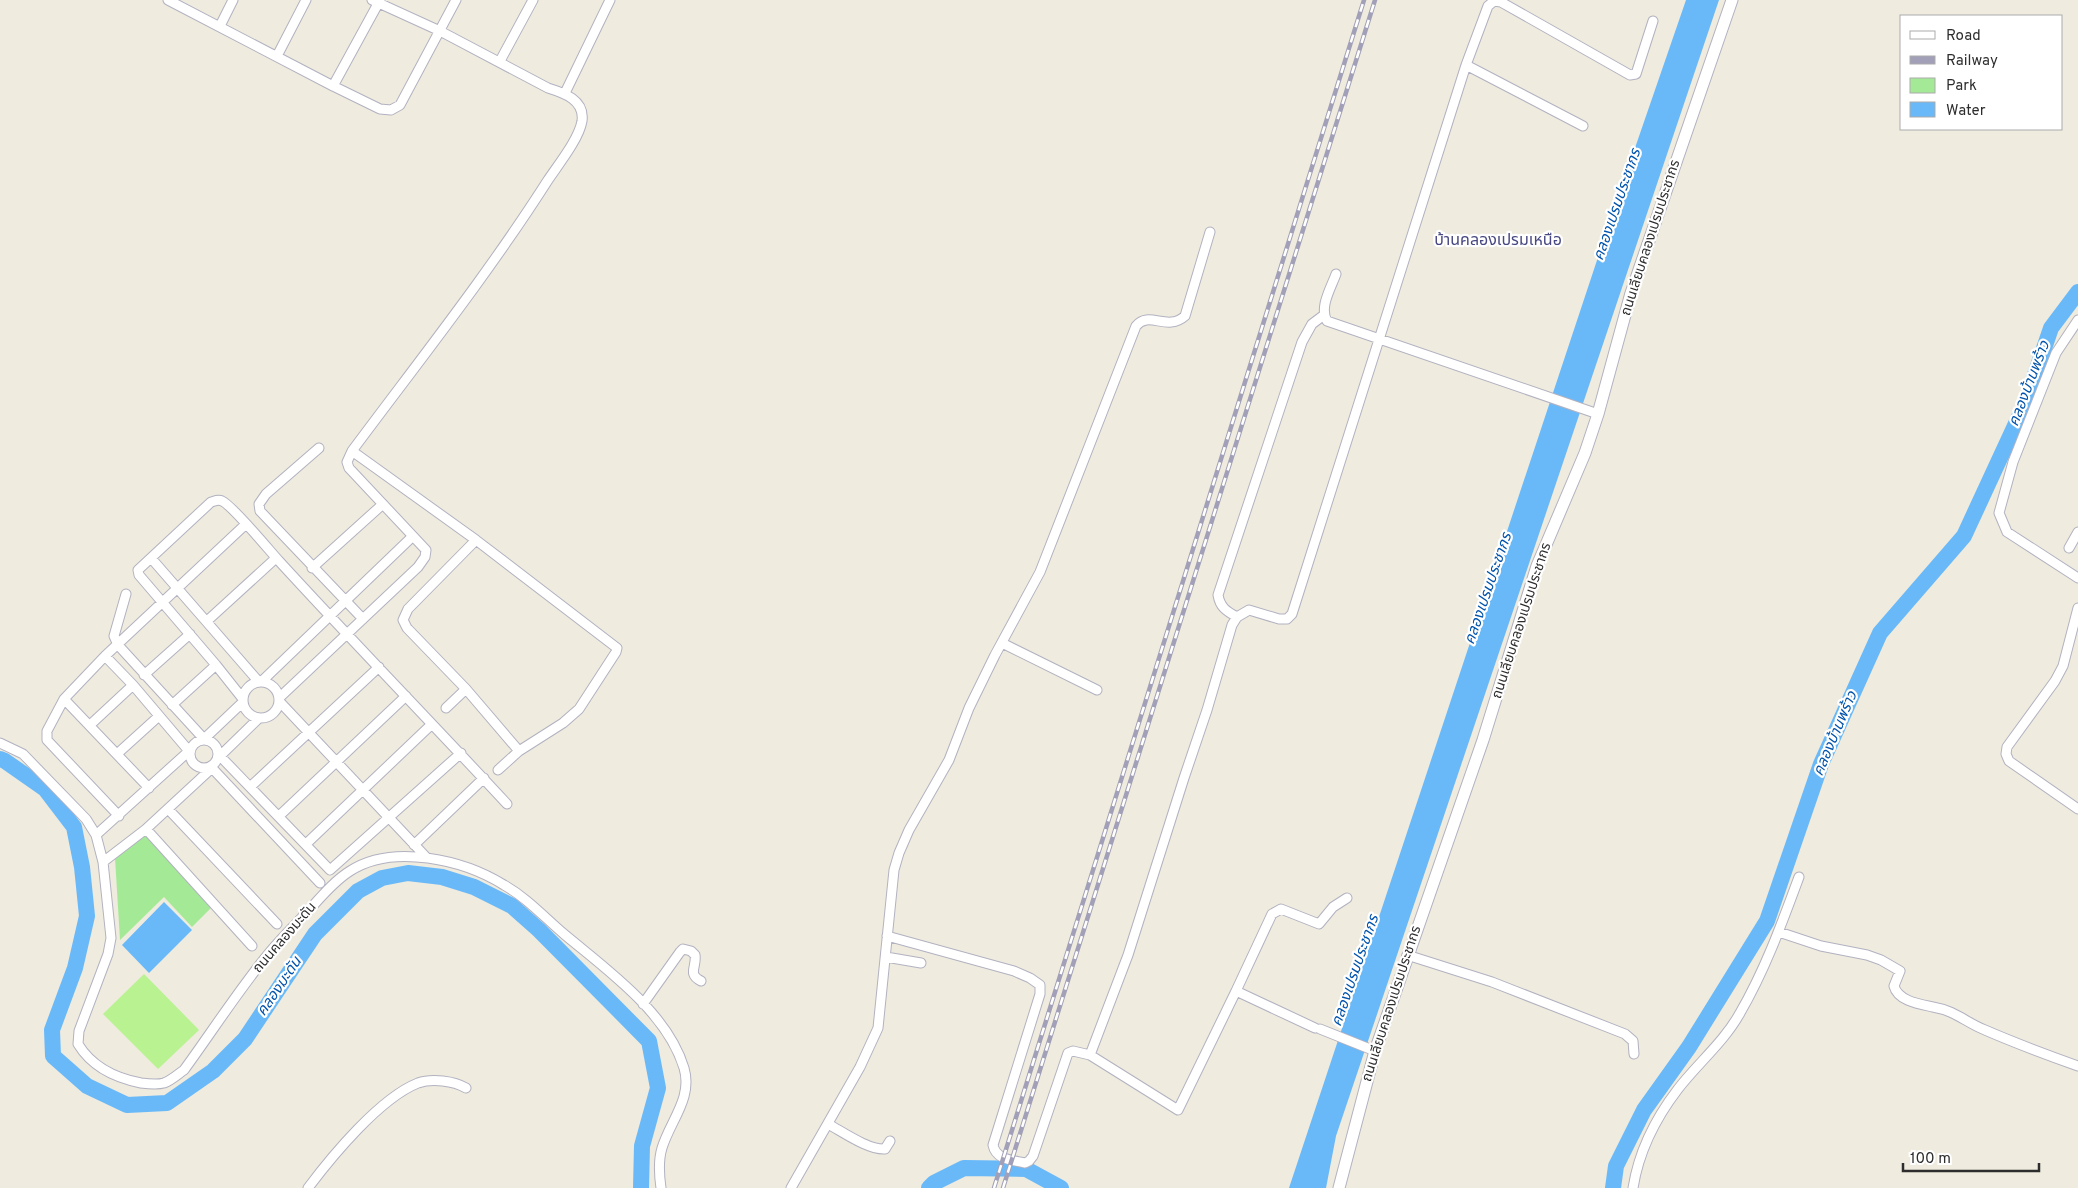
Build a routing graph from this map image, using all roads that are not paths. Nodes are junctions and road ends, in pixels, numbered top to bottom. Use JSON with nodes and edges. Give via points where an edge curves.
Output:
{"nodes":[{"id":1,"x":168,"y":0,"type":"edge"},
{"id":2,"x":233,"y":0,"type":"edge"},
{"id":3,"x":306,"y":0,"type":"edge"},
{"id":4,"x":456,"y":0,"type":"edge"},
{"id":5,"x":533,"y":0,"type":"edge"},
{"id":6,"x":610,"y":0,"type":"edge"},
{"id":7,"x":1732,"y":0,"type":"edge"},
{"id":8,"x":377,"y":1,"type":"edge"},
{"id":9,"x":1653,"y":21,"type":"dead end"},
{"id":10,"x":220,"y":26,"type":"junction"},
{"id":11,"x":440,"y":31,"type":"junction"},
{"id":12,"x":278,"y":56,"type":"junction"},
{"id":13,"x":500,"y":61,"type":"junction"},
{"id":14,"x":1466,"y":65,"type":"junction"},
{"id":15,"x":333,"y":86,"type":"junction"},
{"id":16,"x":564,"y":93,"type":"junction"},
{"id":17,"x":1583,"y":126,"type":"dead end"},
{"id":18,"x":1210,"y":232,"type":"dead end"},
{"id":19,"x":1336,"y":274,"type":"dead end"},
{"id":20,"x":1324,"y":315,"type":"junction"},
{"id":21,"x":2078,"y":320,"type":"edge"},
{"id":22,"x":1379,"y":338,"type":"junction"},
{"id":23,"x":1593,"y":412,"type":"junction"},
{"id":24,"x":319,"y":448,"type":"dead end"},
{"id":25,"x":352,"y":450,"type":"junction"},
{"id":26,"x":383,"y":504,"type":"junction"},
{"id":27,"x":246,"y":524,"type":"junction"},
{"id":28,"x":2078,"y":532,"type":"edge"},
{"id":29,"x":413,"y":536,"type":"junction"},
{"id":30,"x":476,"y":540,"type":"junction"},
{"id":31,"x":2069,"y":548,"type":"dead end"},
{"id":32,"x":150,"y":558,"type":"junction"},
{"id":33,"x":276,"y":558,"type":"junction"},
{"id":34,"x":312,"y":568,"type":"junction"},
{"id":35,"x":2078,"y":578,"type":"edge"},
{"id":36,"x":179,"y":588,"type":"junction"},
{"id":37,"x":126,"y":594,"type":"dead end"},
{"id":38,"x":163,"y":602,"type":"junction"},
{"id":39,"x":345,"y":602,"type":"junction"},
{"id":40,"x":2078,"y":608,"type":"edge"},
{"id":41,"x":330,"y":616,"type":"junction"},
{"id":42,"x":1237,"y":617,"type":"junction"},
{"id":43,"x":362,"y":619,"type":"junction"},
{"id":44,"x":207,"y":621,"type":"junction"},
{"id":45,"x":190,"y":634,"type":"junction"},
{"id":46,"x":347,"y":634,"type":"junction"},
{"id":47,"x":1002,"y":642,"type":"junction"},
{"id":48,"x":118,"y":645,"type":"junction"},
{"id":49,"x":105,"y":656,"type":"junction"},
{"id":50,"x":216,"y":665,"type":"junction"},
{"id":51,"x":378,"y":667,"type":"junction"},
{"id":52,"x":144,"y":675,"type":"junction"},
{"id":53,"x":260,"y":682,"type":"junction"},
{"id":54,"x":133,"y":685,"type":"junction"},
{"id":55,"x":466,"y":689,"type":"junction"},
{"id":56,"x":1097,"y":690,"type":"dead end"},
{"id":57,"x":406,"y":696,"type":"junction"},
{"id":58,"x":64,"y":699,"type":"junction"},
{"id":59,"x":279,"y":700,"type":"junction"},
{"id":60,"x":243,"y":701,"type":"junction"},
{"id":61,"x":172,"y":705,"type":"junction"},
{"id":62,"x":446,"y":708,"type":"dead end"},
{"id":63,"x":159,"y":716,"type":"junction"},
{"id":64,"x":260,"y":718,"type":"junction"},
{"id":65,"x":432,"y":724,"type":"junction"},
{"id":66,"x":90,"y":725,"type":"junction"},
{"id":67,"x":308,"y":732,"type":"junction"},
{"id":68,"x":204,"y":739,"type":"junction"},
{"id":69,"x":0,"y":743,"type":"edge"},
{"id":70,"x":189,"y":750,"type":"junction"},
{"id":71,"x":520,"y":750,"type":"junction"},
{"id":72,"x":461,"y":753,"type":"junction"},
{"id":73,"x":118,"y":754,"type":"junction"},
{"id":74,"x":220,"y":756,"type":"junction"},
{"id":75,"x":337,"y":762,"type":"junction"},
{"id":76,"x":212,"y":768,"type":"junction"},
{"id":77,"x":498,"y":770,"type":"dead end"},
{"id":78,"x":484,"y":778,"type":"junction"},
{"id":79,"x":250,"y":787,"type":"junction"},
{"id":80,"x":149,"y":788,"type":"junction"},
{"id":81,"x":363,"y":790,"type":"junction"},
{"id":82,"x":507,"y":804,"type":"dead end"},
{"id":83,"x":168,"y":809,"type":"junction"},
{"id":84,"x":2078,"y":809,"type":"edge"},
{"id":85,"x":119,"y":816,"type":"junction"},
{"id":86,"x":279,"y":816,"type":"junction"},
{"id":87,"x":390,"y":819,"type":"junction"},
{"id":88,"x":146,"y":829,"type":"junction"},
{"id":89,"x":96,"y":835,"type":"junction"},
{"id":90,"x":306,"y":844,"type":"junction"},
{"id":91,"x":414,"y":845,"type":"junction"},
{"id":92,"x":426,"y":857,"type":"junction"},
{"id":93,"x":103,"y":862,"type":"junction"},
{"id":94,"x":1799,"y":877,"type":"dead end"},
{"id":95,"x":320,"y":883,"type":"dead end"},
{"id":96,"x":1347,"y":898,"type":"dead end"},
{"id":97,"x":277,"y":924,"type":"dead end"},
{"id":98,"x":1779,"y":932,"type":"junction"},
{"id":99,"x":887,"y":936,"type":"junction"},
{"id":100,"x":252,"y":946,"type":"dead end"},
{"id":101,"x":1407,"y":955,"type":"junction"},
{"id":102,"x":886,"y":957,"type":"junction"},
{"id":103,"x":921,"y":963,"type":"dead end"},
{"id":104,"x":701,"y":981,"type":"dead end"},
{"id":105,"x":1236,"y":991,"type":"junction"},
{"id":106,"x":643,"y":1004,"type":"junction"},
{"id":107,"x":1371,"y":1049,"type":"junction"},
{"id":108,"x":1634,"y":1054,"type":"dead end"},
{"id":109,"x":1090,"y":1055,"type":"junction"},
{"id":110,"x":2078,"y":1066,"type":"edge"},
{"id":111,"x":466,"y":1088,"type":"dead end"},
{"id":112,"x":828,"y":1124,"type":"junction"},
{"id":113,"x":890,"y":1141,"type":"dead end"},
{"id":114,"x":308,"y":1188,"type":"edge"},
{"id":115,"x":661,"y":1188,"type":"edge"},
{"id":116,"x":790,"y":1188,"type":"edge"},
{"id":117,"x":1339,"y":1188,"type":"edge"},
{"id":118,"x":1633,"y":1188,"type":"edge"}],
"edges":[{"from":1,"to":10,"type":"street"},
{"from":2,"to":10,"type":"street"},
{"from":3,"to":12,"type":"street"},
{"from":4,"to":11,"type":"street"},
{"from":5,"to":13,"type":"street"},
{"from":6,"to":16,"type":"street"},
{"from":7,"to":23,"type":"street","name":"ถนนเลียบคลองเปรมประชากร"},
{"from":8,"to":11,"type":"street"},
{"from":8,"to":15,"type":"street"},
{"from":9,"to":14,"type":"street","via":[[1636,74],[1630,75],[1494,1],[1488,6]]},
{"from":10,"to":12,"type":"street"},
{"from":11,"to":13,"type":"street"},
{"from":11,"to":15,"type":"street","via":[[400,105],[391,110],[380,109]]},
{"from":12,"to":15,"type":"street"},
{"from":13,"to":16,"type":"street","via":[[530,79]]},
{"from":14,"to":17,"type":"street"},
{"from":14,"to":22,"type":"street"},
{"from":16,"to":25,"type":"street","via":[[582,110],[582,121],[574,139],[523,220]]},
{"from":18,"to":47,"type":"street","via":[[1185,316],[1176,323],[1146,319],[1136,326],[1040,572]]},
{"from":19,"to":20,"type":"street"},
{"from":20,"to":22,"type":"street","via":[[1335,325]]},
{"from":20,"to":42,"type":"street","via":[[1312,324],[1302,342],[1218,594],[1224,610]]},
{"from":21,"to":35,"type":"street","via":[[2056,353],[2013,462],[2000,513],[2007,532]]},
{"from":22,"to":23,"type":"street"},
{"from":22,"to":42,"type":"street","via":[[1292,614],[1287,619],[1279,619],[1249,610]]},
{"from":23,"to":101,"type":"street","name":"ถนนเลียบคลองเปรมประชากร","via":[[1585,453],[1537,566],[1483,740]]},
{"from":24,"to":34,"type":"street","via":[[266,494],[259,504],[260,511]]},
{"from":25,"to":26,"type":"street","via":[[347,462],[349,468]]},
{"from":25,"to":30,"type":"street"},
{"from":26,"to":29,"type":"street"},
{"from":26,"to":34,"type":"street"},
{"from":27,"to":32,"type":"street","via":[[223,501],[211,502]]},
{"from":27,"to":33,"type":"street"},
{"from":27,"to":36,"type":"street"},
{"from":28,"to":31,"type":"street"},
{"from":29,"to":39,"type":"street"},
{"from":29,"to":43,"type":"street","via":[[426,550],[425,557]]},
{"from":30,"to":55,"type":"street","via":[[408,609],[403,620]]},
{"from":30,"to":71,"type":"street","via":[[617,648],[579,709]]},
{"from":32,"to":36,"type":"street"},
{"from":32,"to":38,"type":"street","via":[[138,570],[139,575]]},
{"from":33,"to":41,"type":"street"},
{"from":33,"to":44,"type":"street"},
{"from":34,"to":39,"type":"street"},
{"from":36,"to":38,"type":"street"},
{"from":36,"to":44,"type":"street"},
{"from":37,"to":48,"type":"street","via":[[114,636]]},
{"from":38,"to":45,"type":"street"},
{"from":38,"to":48,"type":"street"},
{"from":39,"to":41,"type":"street"},
{"from":39,"to":43,"type":"street"},
{"from":40,"to":84,"type":"street","via":[[2063,666],[2007,746],[2006,754],[2009,761]]},
{"from":41,"to":46,"type":"street"},
{"from":41,"to":53,"type":"street"},
{"from":42,"to":109,"type":"street","via":[[1128,955]]},
{"from":43,"to":46,"type":"street"},
{"from":44,"to":53,"type":"street"},
{"from":45,"to":50,"type":"street"},
{"from":45,"to":52,"type":"street"},
{"from":46,"to":51,"type":"street"},
{"from":46,"to":59,"type":"street"},
{"from":47,"to":56,"type":"street"},
{"from":47,"to":99,"type":"street","via":[[969,708],[949,760],[899,853],[894,870]]},
{"from":48,"to":49,"type":"street"},
{"from":48,"to":52,"type":"street"},
{"from":49,"to":54,"type":"street"},
{"from":49,"to":58,"type":"street"},
{"from":50,"to":60,"type":"street"},
{"from":50,"to":61,"type":"street"},
{"from":51,"to":57,"type":"street"},
{"from":51,"to":67,"type":"street"},
{"from":52,"to":61,"type":"street"},
{"from":53,"to":59,"type":"street","via":[[273,687]]},
{"from":53,"to":60,"type":"street","via":[[250,686]]},
{"from":54,"to":63,"type":"street"},
{"from":54,"to":66,"type":"street"},
{"from":55,"to":62,"type":"street"},
{"from":55,"to":71,"type":"street"},
{"from":57,"to":65,"type":"street"},
{"from":57,"to":75,"type":"street"},
{"from":58,"to":66,"type":"street"},
{"from":58,"to":85,"type":"street","via":[[47,731],[47,740]]},
{"from":59,"to":64,"type":"street","via":[[272,714]]},
{"from":59,"to":67,"type":"street"},
{"from":60,"to":64,"type":"street","via":[[250,714]]},
{"from":60,"to":68,"type":"street"},
{"from":61,"to":68,"type":"street"},
{"from":63,"to":70,"type":"street"},
{"from":63,"to":73,"type":"street"},
{"from":64,"to":74,"type":"street"},
{"from":65,"to":72,"type":"street"},
{"from":65,"to":81,"type":"street"},
{"from":66,"to":73,"type":"street"},
{"from":67,"to":75,"type":"street"},
{"from":67,"to":79,"type":"street"},
{"from":68,"to":70,"type":"street"},
{"from":68,"to":74,"type":"street","via":[[212,743]]},
{"from":69,"to":89,"type":"street","name":"ถนนคลองมะดัน","via":[[23,754],[86,820]]},
{"from":70,"to":76,"type":"street","via":[[190,757],[200,767]]},
{"from":70,"to":80,"type":"street"},
{"from":71,"to":77,"type":"street"},
{"from":72,"to":78,"type":"street"},
{"from":72,"to":87,"type":"street"},
{"from":73,"to":80,"type":"street"},
{"from":74,"to":76,"type":"street"},
{"from":74,"to":79,"type":"street"},
{"from":75,"to":81,"type":"street"},
{"from":75,"to":86,"type":"street"},
{"from":76,"to":83,"type":"street"},
{"from":76,"to":95,"type":"street"},
{"from":78,"to":82,"type":"street"},
{"from":78,"to":91,"type":"street"},
{"from":79,"to":86,"type":"street"},
{"from":80,"to":85,"type":"street"},
{"from":81,"to":87,"type":"street"},
{"from":81,"to":90,"type":"street"},
{"from":83,"to":88,"type":"street"},
{"from":83,"to":97,"type":"street"},
{"from":85,"to":89,"type":"street"},
{"from":86,"to":90,"type":"street"},
{"from":87,"to":90,"type":"street","via":[[330,870]]},
{"from":87,"to":91,"type":"street"},
{"from":88,"to":93,"type":"street"},
{"from":88,"to":100,"type":"street"},
{"from":89,"to":93,"type":"street","name":"ถนนคลองมะดัน"},
{"from":91,"to":92,"type":"street"},
{"from":92,"to":93,"type":"street","name":"ถนนคลองมะดัน","via":[[373,861],[350,870],[264,959],[184,1070],[163,1084],[123,1079],[93,1063],[78,1044],[79,1031],[111,938]]},
{"from":92,"to":106,"type":"street","name":"ถนนคลองมะดัน","via":[[479,872],[523,897]]},
{"from":94,"to":98,"type":"street"},
{"from":96,"to":105,"type":"street","via":[[1333,907],[1319,924],[1281,909],[1272,914]]},
{"from":98,"to":110,"type":"street","via":[[1880,960],[1900,970],[1894,986],[1902,997],[1920,1005],[1954,1012],[1982,1029]]},
{"from":98,"to":118,"type":"street","via":[[1736,1019],[1678,1089],[1650,1130]]},
{"from":99,"to":102,"type":"street"},
{"from":99,"to":109,"type":"street","via":[[1014,971],[1040,985],[1040,994],[993,1145],[998,1156],[1029,1162],[1068,1053],[1077,1051]]},
{"from":101,"to":107,"type":"street","name":"ถนนเลียบคลองเปรมประชากร"},
{"from":101,"to":108,"type":"street","via":[[1492,982],[1625,1034],[1633,1041]]},
{"from":102,"to":103,"type":"street"},
{"from":102,"to":112,"type":"street","via":[[878,1028]]},
{"from":104,"to":106,"type":"street","via":[[693,975],[695,955],[684,950]]},
{"from":105,"to":107,"type":"street","via":[[1320,1030]]},
{"from":105,"to":109,"type":"street","via":[[1178,1110]]},
{"from":106,"to":115,"type":"street","name":"ถนนคลองมะดัน","via":[[662,1023],[681,1062],[686,1083],[684,1098],[662,1146],[659,1161]]},
{"from":107,"to":117,"type":"street","name":"ถนนเลียบคลองเปรมประชากร"},
{"from":111,"to":114,"type":"street","via":[[458,1083],[420,1082],[404,1090],[365,1122]]},
{"from":112,"to":113,"type":"street","via":[[881,1150]]},
{"from":112,"to":116,"type":"street"}]}
